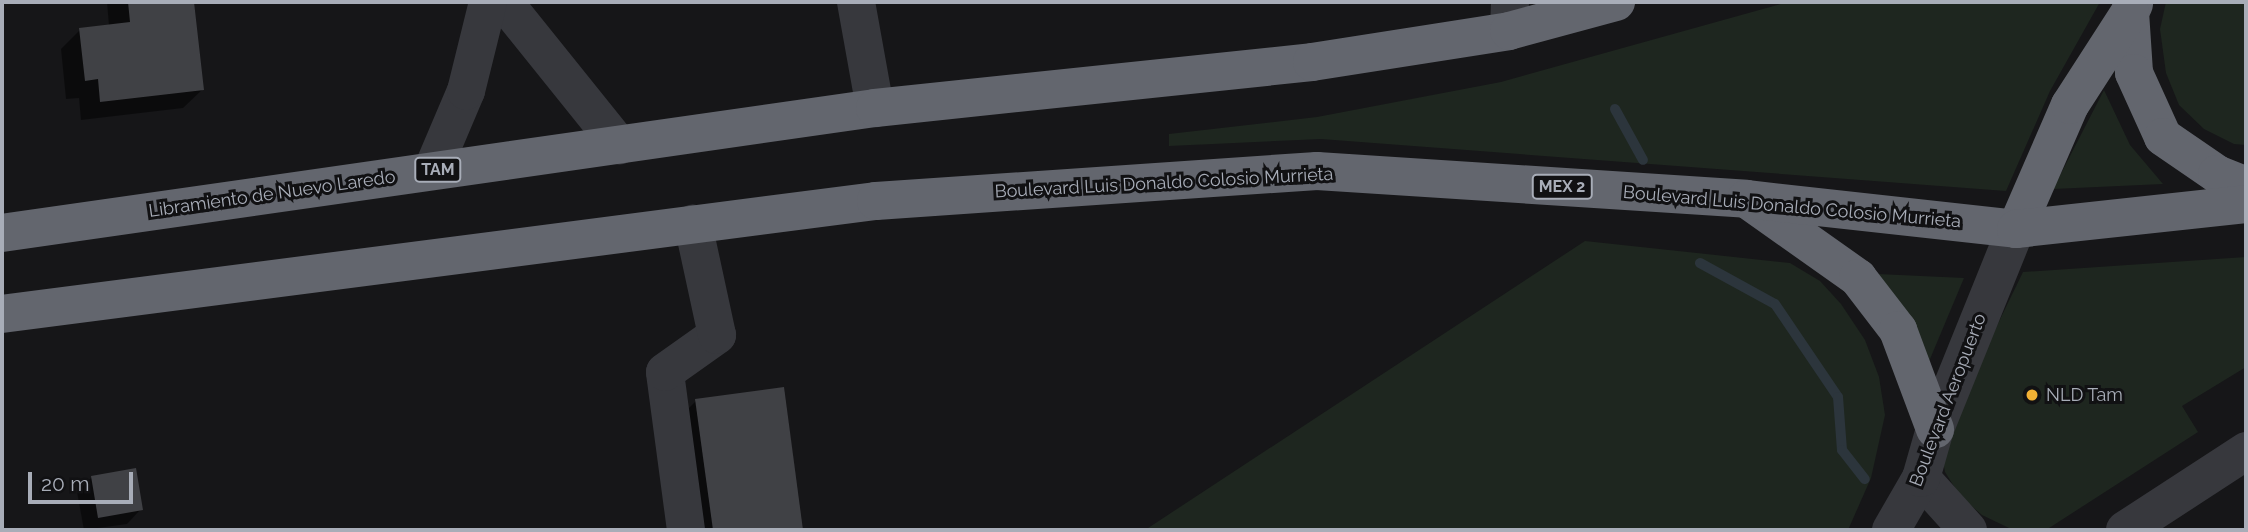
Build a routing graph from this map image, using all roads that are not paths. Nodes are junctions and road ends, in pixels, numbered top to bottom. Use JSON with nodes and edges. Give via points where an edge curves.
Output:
{"nodes":[{"id":1,"x":488,"y":2,"type":"edge"},
{"id":2,"x":504,"y":2,"type":"edge"},
{"id":3,"x":856,"y":2,"type":"edge"},
{"id":4,"x":1616,"y":2,"type":"edge"},
{"id":5,"x":2132,"y":7,"type":"edge"},
{"id":6,"x":1510,"y":17,"type":"edge"},
{"id":7,"x":875,"y":108,"type":"junction"},
{"id":8,"x":619,"y":145,"type":"junction"},
{"id":9,"x":432,"y":171,"type":"junction"},
{"id":10,"x":2246,"y":186,"type":"edge"},
{"id":11,"x":1746,"y":199,"type":"junction"},
{"id":12,"x":2246,"y":204,"type":"edge"},
{"id":13,"x":693,"y":224,"type":"junction"},
{"id":14,"x":2016,"y":229,"type":"junction"},
{"id":15,"x":2,"y":233,"type":"edge"},
{"id":16,"x":2,"y":314,"type":"edge"},
{"id":17,"x":1935,"y":429,"type":"junction"},
{"id":18,"x":2246,"y":451,"type":"edge"},
{"id":19,"x":1921,"y":478,"type":"junction"},
{"id":20,"x":686,"y":530,"type":"edge"},
{"id":21,"x":1891,"y":530,"type":"edge"},
{"id":22,"x":1968,"y":530,"type":"edge"},
{"id":23,"x":2125,"y":530,"type":"edge"}],
"edges":[{"from":1,"to":9,"type":"street","via":[[466,91]]},
{"from":2,"to":8,"type":"street"},
{"from":3,"to":7,"type":"street"},
{"from":4,"to":6,"type":"highway"},
{"from":5,"to":10,"type":"highway","via":[[2134,73],[2164,136],[2217,174]]},
{"from":5,"to":14,"type":"highway","via":[[2070,105]]},
{"from":6,"to":7,"type":"highway","via":[[1312,62]]},
{"from":7,"to":8,"type":"highway","name":"Libramiento de Nuevo Laredo","number":"TAM"},
{"from":8,"to":9,"type":"highway","name":"Libramiento de Nuevo Laredo","number":"TAM"},
{"from":9,"to":15,"type":"highway","name":"Libramiento de Nuevo Laredo","number":"TAM"},
{"from":11,"to":13,"type":"highway","name":"Boulevard Luis Donaldo Colosio Murrieta","number":"MEX 2","via":[[1317,171],[876,201]]},
{"from":11,"to":14,"type":"highway","name":"Boulevard Luis Donaldo Colosio Murrieta","number":"MEX 2"},
{"from":11,"to":17,"type":"highway","via":[[1858,278],[1898,330]]},
{"from":12,"to":14,"type":"highway","name":"Boulevard Luis Donaldo Colosio Murrieta","number":"MEX 2"},
{"from":13,"to":16,"type":"highway"},
{"from":13,"to":20,"type":"street","via":[[717,335],[665,372]]},
{"from":14,"to":17,"type":"street","name":"Boulevard Aeropuerto"},
{"from":17,"to":19,"type":"street","name":"Boulevard Aeropuerto"},
{"from":18,"to":23,"type":"street"},
{"from":19,"to":21,"type":"street","name":"Boulevard Aeropuerto"},
{"from":19,"to":22,"type":"street"}]}
